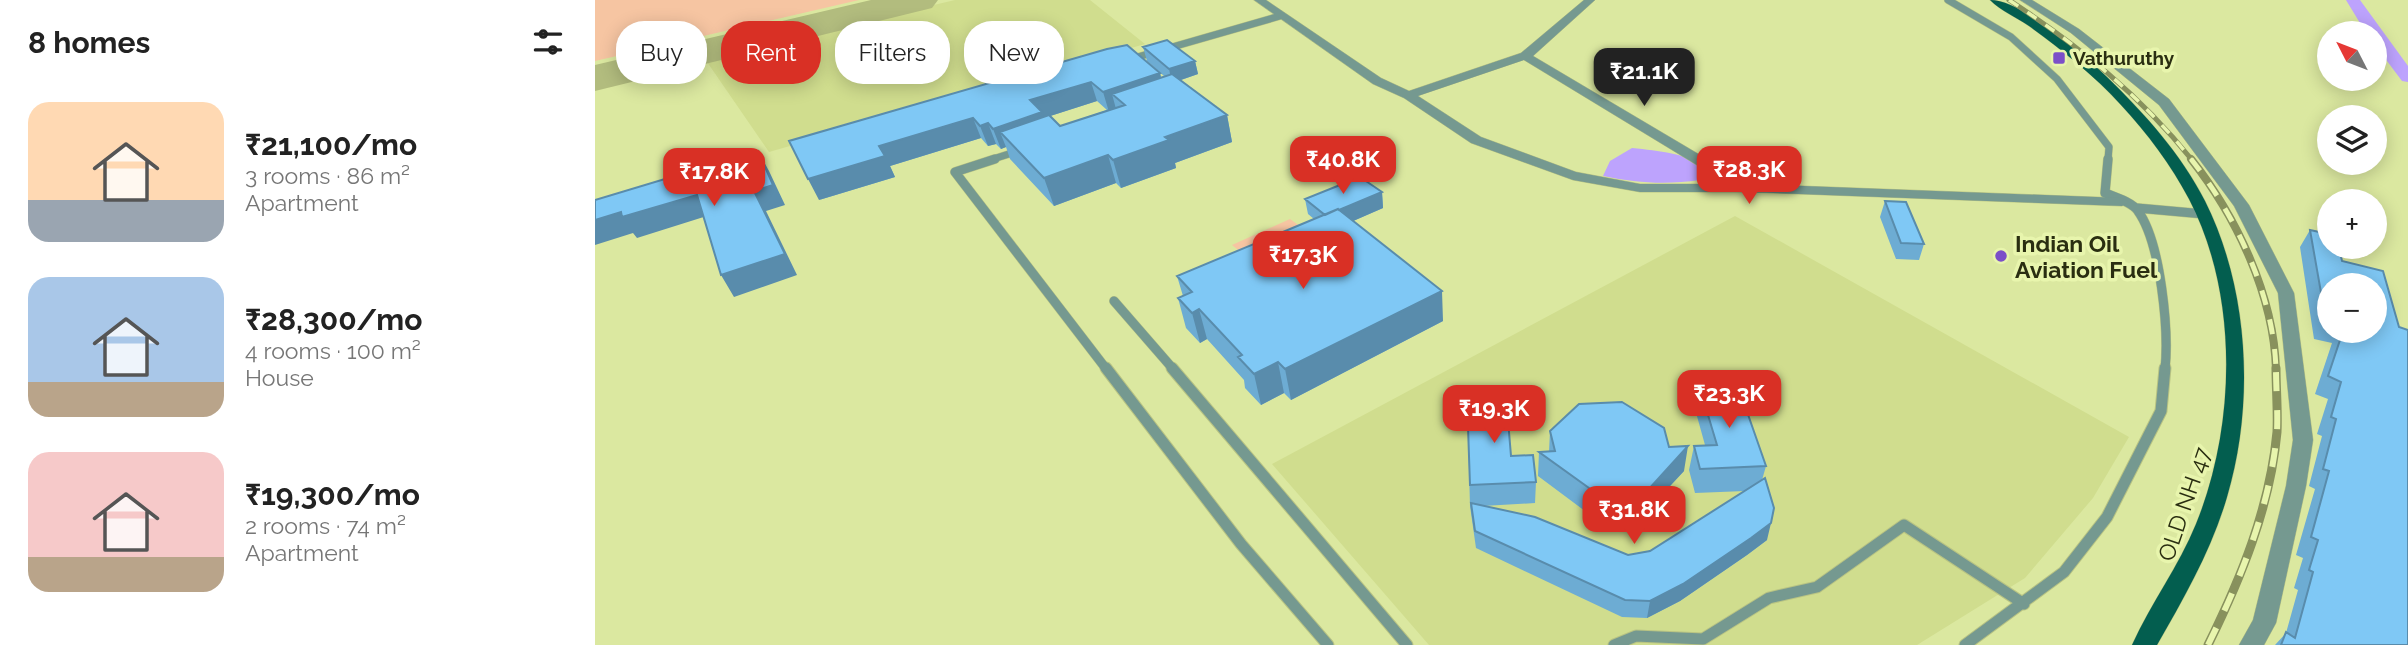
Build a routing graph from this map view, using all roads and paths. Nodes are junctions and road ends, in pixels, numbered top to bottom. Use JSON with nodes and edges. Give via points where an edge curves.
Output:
{"nodes":[{"id":1,"x":1259,"y":0,"type":"edge"},
{"id":2,"x":1590,"y":0,"type":"edge"},
{"id":3,"x":1948,"y":0,"type":"edge"},
{"id":4,"x":1995,"y":0,"type":"edge"},
{"id":5,"x":2025,"y":0,"type":"edge"},
{"id":6,"x":1279,"y":16,"type":"junction"},
{"id":7,"x":1525,"y":56,"type":"junction"},
{"id":8,"x":1143,"y":66,"type":"edge"},
{"id":9,"x":1408,"y":95,"type":"junction"},
{"id":10,"x":1030,"y":147,"type":"edge"},
{"id":11,"x":1746,"y":188,"type":"junction"},
{"id":12,"x":2122,"y":202,"type":"junction"},
{"id":13,"x":2137,"y":208,"type":"junction"},
{"id":14,"x":2204,"y":214,"type":"junction"},
{"id":15,"x":1114,"y":301,"type":"dead end"},
{"id":16,"x":2024,"y":604,"type":"junction"},
{"id":17,"x":1328,"y":645,"type":"edge"},
{"id":18,"x":1407,"y":645,"type":"edge"},
{"id":19,"x":1614,"y":645,"type":"edge"},
{"id":20,"x":1965,"y":645,"type":"edge"},
{"id":21,"x":2144,"y":645,"type":"edge"},
{"id":22,"x":2251,"y":645,"type":"edge"}],
"edges":[{"from":1,"to":6,"type":"street"},
{"from":2,"to":7,"type":"street"},
{"from":3,"to":12,"type":"lane","via":[[2011,37],[2057,79],[2109,146],[2105,193]]},
{"from":4,"to":14,"type":"main road","name":"OLD NH 47","via":[[2063,46],[2120,96],[2167,153]]},
{"from":5,"to":22,"type":"street","via":[[2075,31],[2164,103],[2241,205],[2286,293],[2303,440],[2264,622]]},
{"from":6,"to":8,"type":"lane","via":[[1134,58]]},
{"from":6,"to":9,"type":"street","via":[[1377,81]]},
{"from":7,"to":9,"type":"street"},
{"from":7,"to":11,"type":"street"},
{"from":9,"to":11,"type":"street","via":[[1476,140],[1565,174],[1640,188]]},
{"from":10,"to":17,"type":"lane","via":[[955,172],[1241,544]]},
{"from":11,"to":12,"type":"street"},
{"from":12,"to":13,"type":"lane"},
{"from":13,"to":14,"type":"lane"},
{"from":13,"to":16,"type":"lane","via":[[2153,240],[2168,341],[2161,411],[2107,517],[2064,572]]},
{"from":14,"to":21,"type":"main road","name":"OLD NH 47","via":[[2226,288],[2235,363],[2228,449],[2207,522],[2180,583]]},
{"from":15,"to":18,"type":"lane"},
{"from":16,"to":19,"type":"lane","via":[[1904,525],[1817,587],[1769,598],[1703,639],[1636,636]]},
{"from":16,"to":20,"type":"lane"}]}
